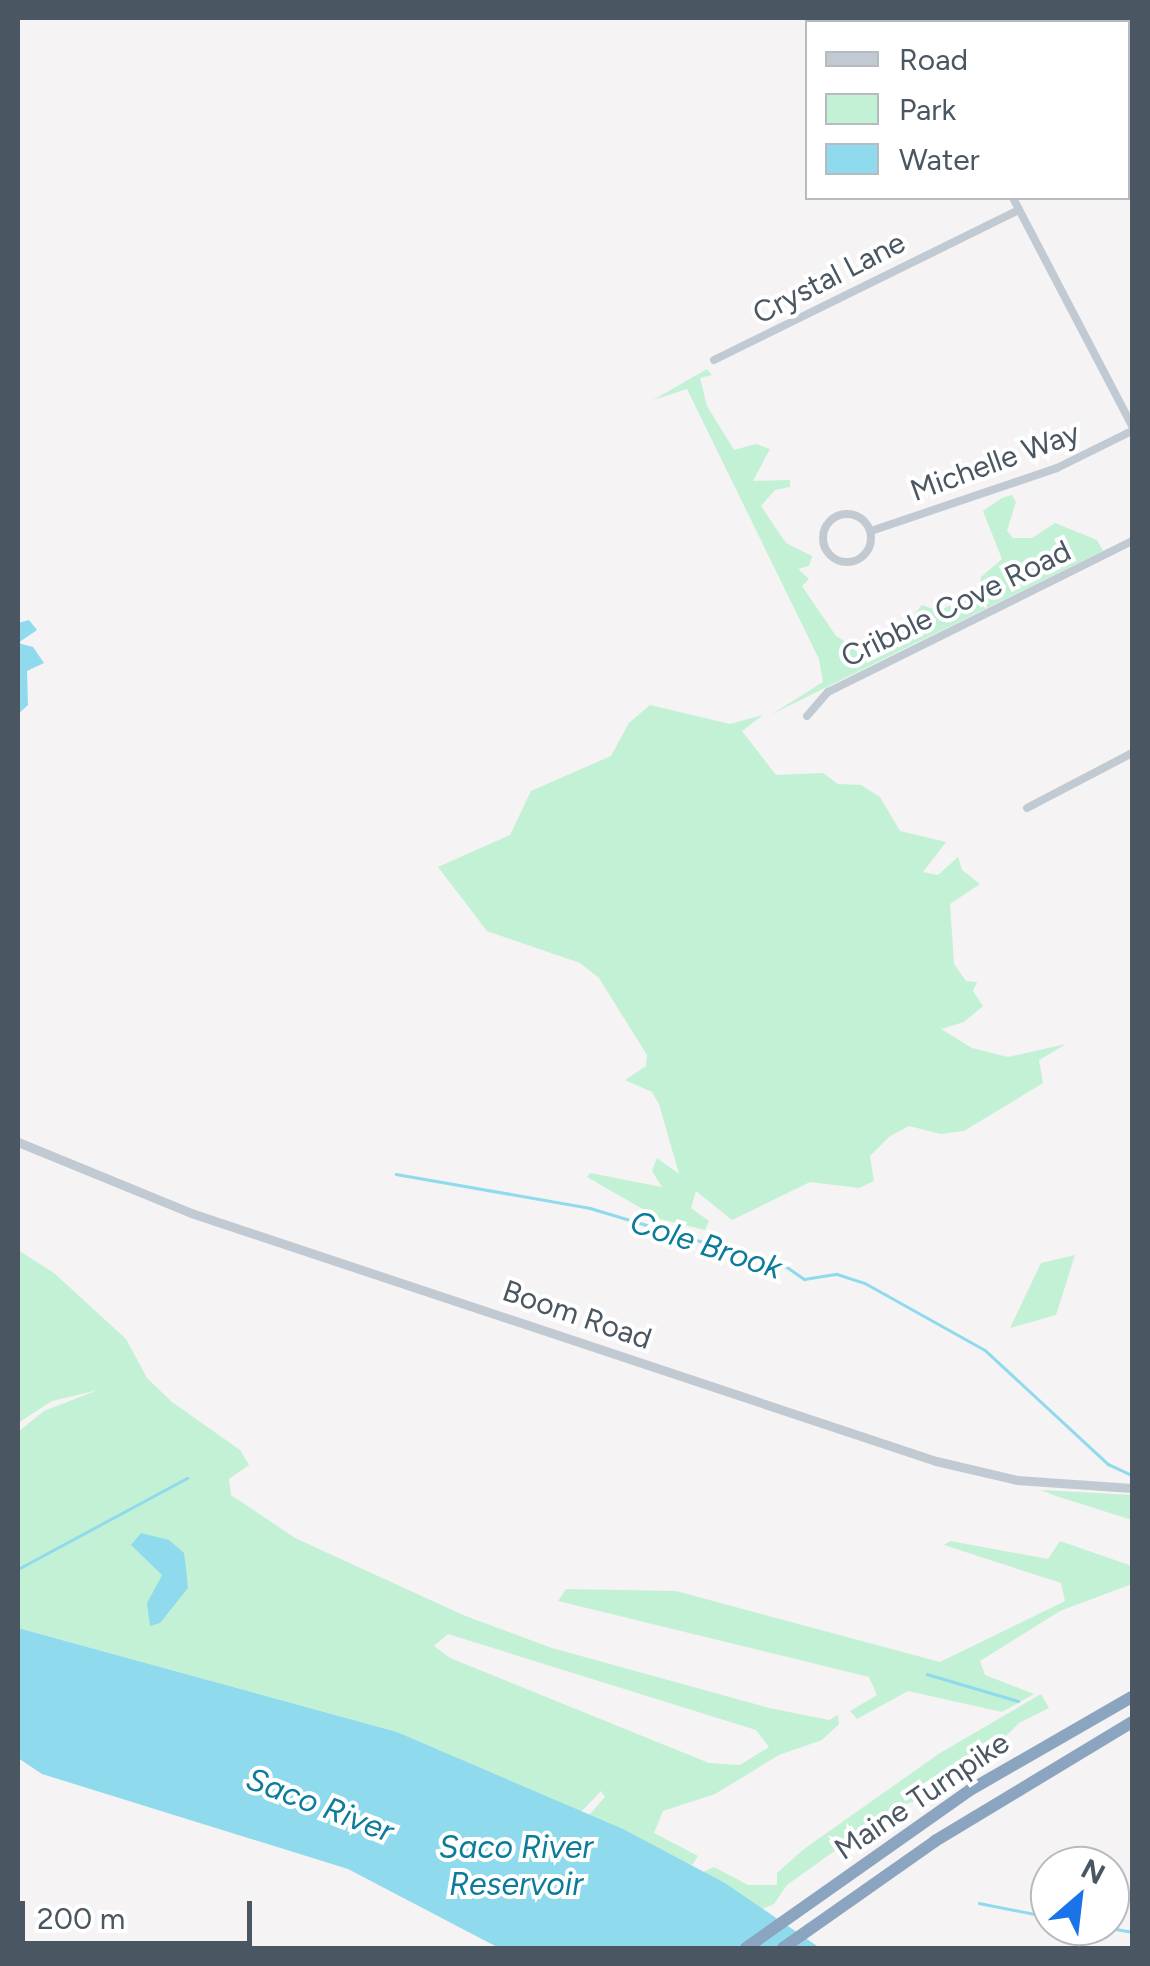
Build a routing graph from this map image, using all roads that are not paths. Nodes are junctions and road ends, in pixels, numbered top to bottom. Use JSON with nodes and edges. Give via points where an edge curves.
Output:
{"nodes":[{"id":1,"x":1014,"y":200,"type":"edge"},
{"id":2,"x":1019,"y":210,"type":"junction"},
{"id":3,"x":714,"y":360,"type":"dead end"},
{"id":4,"x":1132,"y":428,"type":"edge"},
{"id":5,"x":871,"y":531,"type":"junction"},
{"id":6,"x":1132,"y":541,"type":"edge"},
{"id":7,"x":807,"y":716,"type":"dead end"},
{"id":8,"x":1132,"y":753,"type":"edge"},
{"id":9,"x":1027,"y":808,"type":"dead end"},
{"id":10,"x":18,"y":1142,"type":"edge"},
{"id":11,"x":1132,"y":1488,"type":"edge"},
{"id":12,"x":1132,"y":1696,"type":"edge"},
{"id":13,"x":1132,"y":1722,"type":"edge"},
{"id":14,"x":746,"y":1948,"type":"edge"},
{"id":15,"x":783,"y":1948,"type":"edge"}],
"edges":[{"from":1,"to":2,"type":"street"},
{"from":2,"to":3,"type":"street","name":"Crystal Lane"},
{"from":2,"to":4,"type":"street"},
{"from":4,"to":5,"type":"street","name":"Michelle Way","via":[[1056,468]]},
{"from":5,"to":5,"type":"street","name":"Michelle Way","via":[[854,515],[839,515],[823,532],[824,548],[852,563],[866,554]]},
{"from":6,"to":7,"type":"street","name":"Cribble Cove Road","via":[[828,692]]},
{"from":8,"to":9,"type":"street"},
{"from":10,"to":11,"type":"street","name":"Boom Road","via":[[191,1212],[936,1461],[1017,1480]]},
{"from":12,"to":14,"type":"highway","name":"Maine Turnpike","via":[[970,1790]]},
{"from":13,"to":15,"type":"highway","name":"Maine Turnpike","via":[[1028,1782]]}]}
